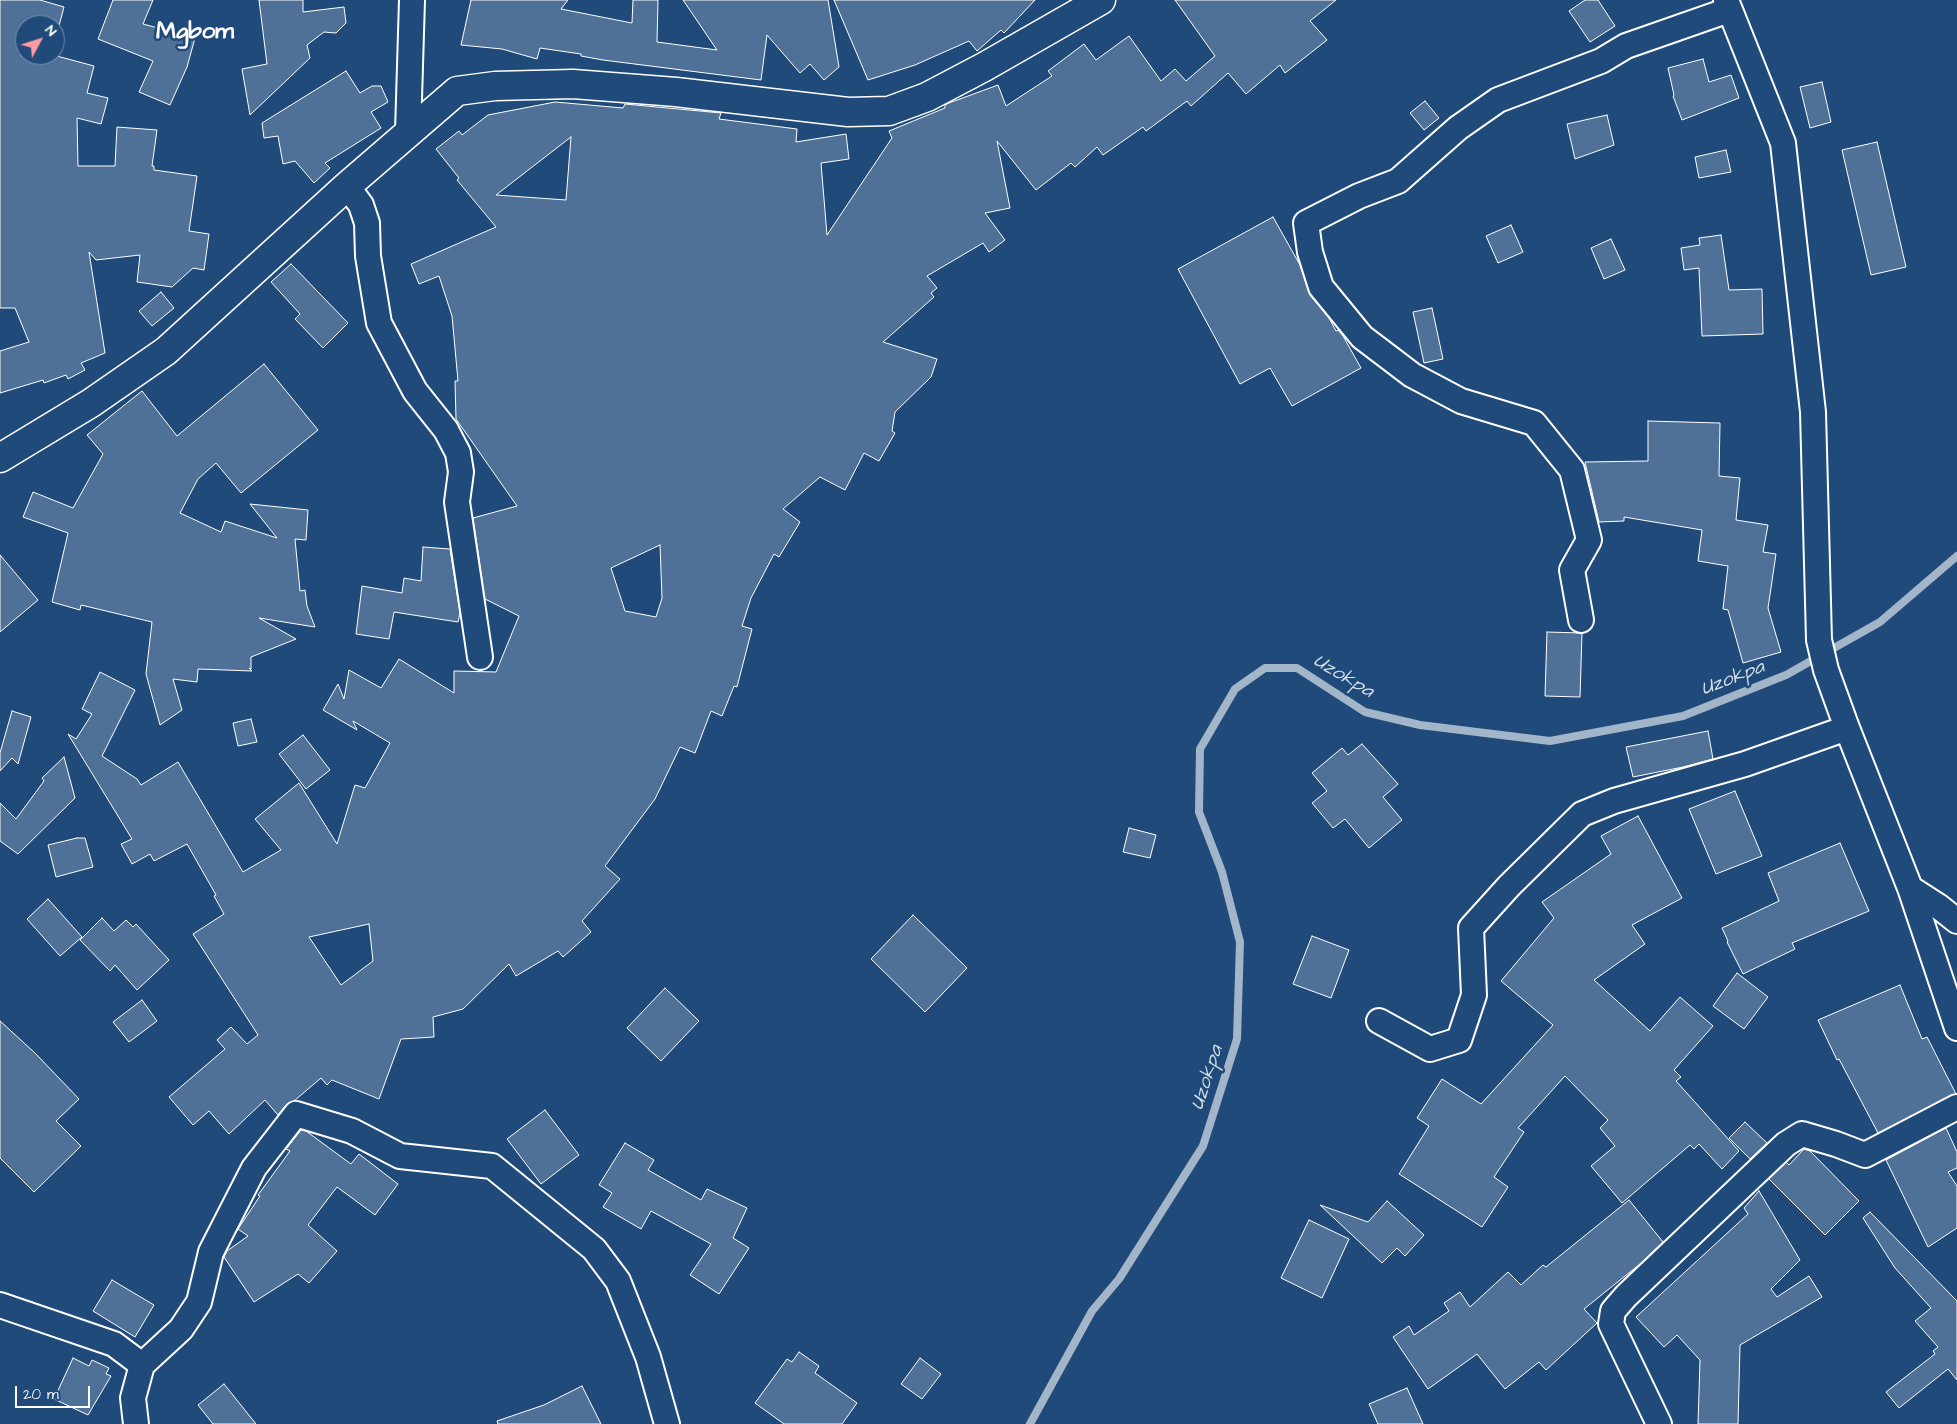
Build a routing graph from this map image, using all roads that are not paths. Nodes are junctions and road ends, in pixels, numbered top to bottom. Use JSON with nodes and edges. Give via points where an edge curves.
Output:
{"nodes":[{"id":1,"x":412,"y":0,"type":"edge"},
{"id":2,"x":1101,"y":0,"type":"edge"},
{"id":3,"x":1727,"y":5,"type":"edge"},
{"id":4,"x":408,"y":132,"type":"junction"},
{"id":5,"x":347,"y":186,"type":"junction"},
{"id":6,"x":0,"y":458,"type":"edge"},
{"id":7,"x":1581,"y":620,"type":"dead end"},
{"id":8,"x":480,"y":656,"type":"dead end"},
{"id":9,"x":1846,"y":728,"type":"junction"},
{"id":10,"x":1910,"y":888,"type":"junction"},
{"id":11,"x":1957,"y":921,"type":"edge"},
{"id":12,"x":1379,"y":1021,"type":"dead end"},
{"id":13,"x":1957,"y":1028,"type":"edge"},
{"id":14,"x":1957,"y":1107,"type":"edge"},
{"id":15,"x":0,"y":1305,"type":"edge"},
{"id":16,"x":142,"y":1365,"type":"junction"},
{"id":17,"x":136,"y":1424,"type":"edge"},
{"id":18,"x":667,"y":1424,"type":"edge"},
{"id":19,"x":1660,"y":1424,"type":"edge"}],
"edges":[{"from":1,"to":4,"type":"street"},
{"from":2,"to":4,"type":"main road","via":[[935,93],[889,111],[848,112],[573,84],[495,86],[457,91]]},
{"from":3,"to":7,"type":"street","via":[[1626,46],[1601,61],[1498,100],[1458,128],[1398,181],[1359,196],[1306,223],[1310,252],[1321,287],[1362,337],[1412,375],[1461,401],[1534,423],[1572,470],[1589,540],[1572,570]]},
{"from":3,"to":9,"type":"street","via":[[1783,143],[1813,412],[1819,640]]},
{"from":4,"to":5,"type":"main road"},
{"from":5,"to":6,"type":"main road","via":[[166,351],[90,403]]},
{"from":5,"to":8,"type":"street","via":[[362,205],[367,222],[368,256],[379,323],[415,391],[446,430],[458,453],[461,472],[457,502]]},
{"from":9,"to":10,"type":"street"},
{"from":9,"to":12,"type":"street","via":[[1745,764],[1582,814],[1470,928],[1474,995],[1459,1040],[1430,1049]]},
{"from":10,"to":11,"type":"street"},
{"from":10,"to":13,"type":"street"},
{"from":14,"to":19,"type":"street","via":[[1865,1156],[1802,1134],[1786,1144],[1626,1296],[1613,1311],[1612,1324]]},
{"from":15,"to":16,"type":"street","via":[[114,1344]]},
{"from":16,"to":17,"type":"street","via":[[133,1398]]},
{"from":16,"to":18,"type":"street","via":[[181,1329],[199,1302],[212,1252],[254,1168],[296,1114],[352,1131],[400,1156],[492,1166],[594,1249],[618,1282],[648,1357]]}]}
